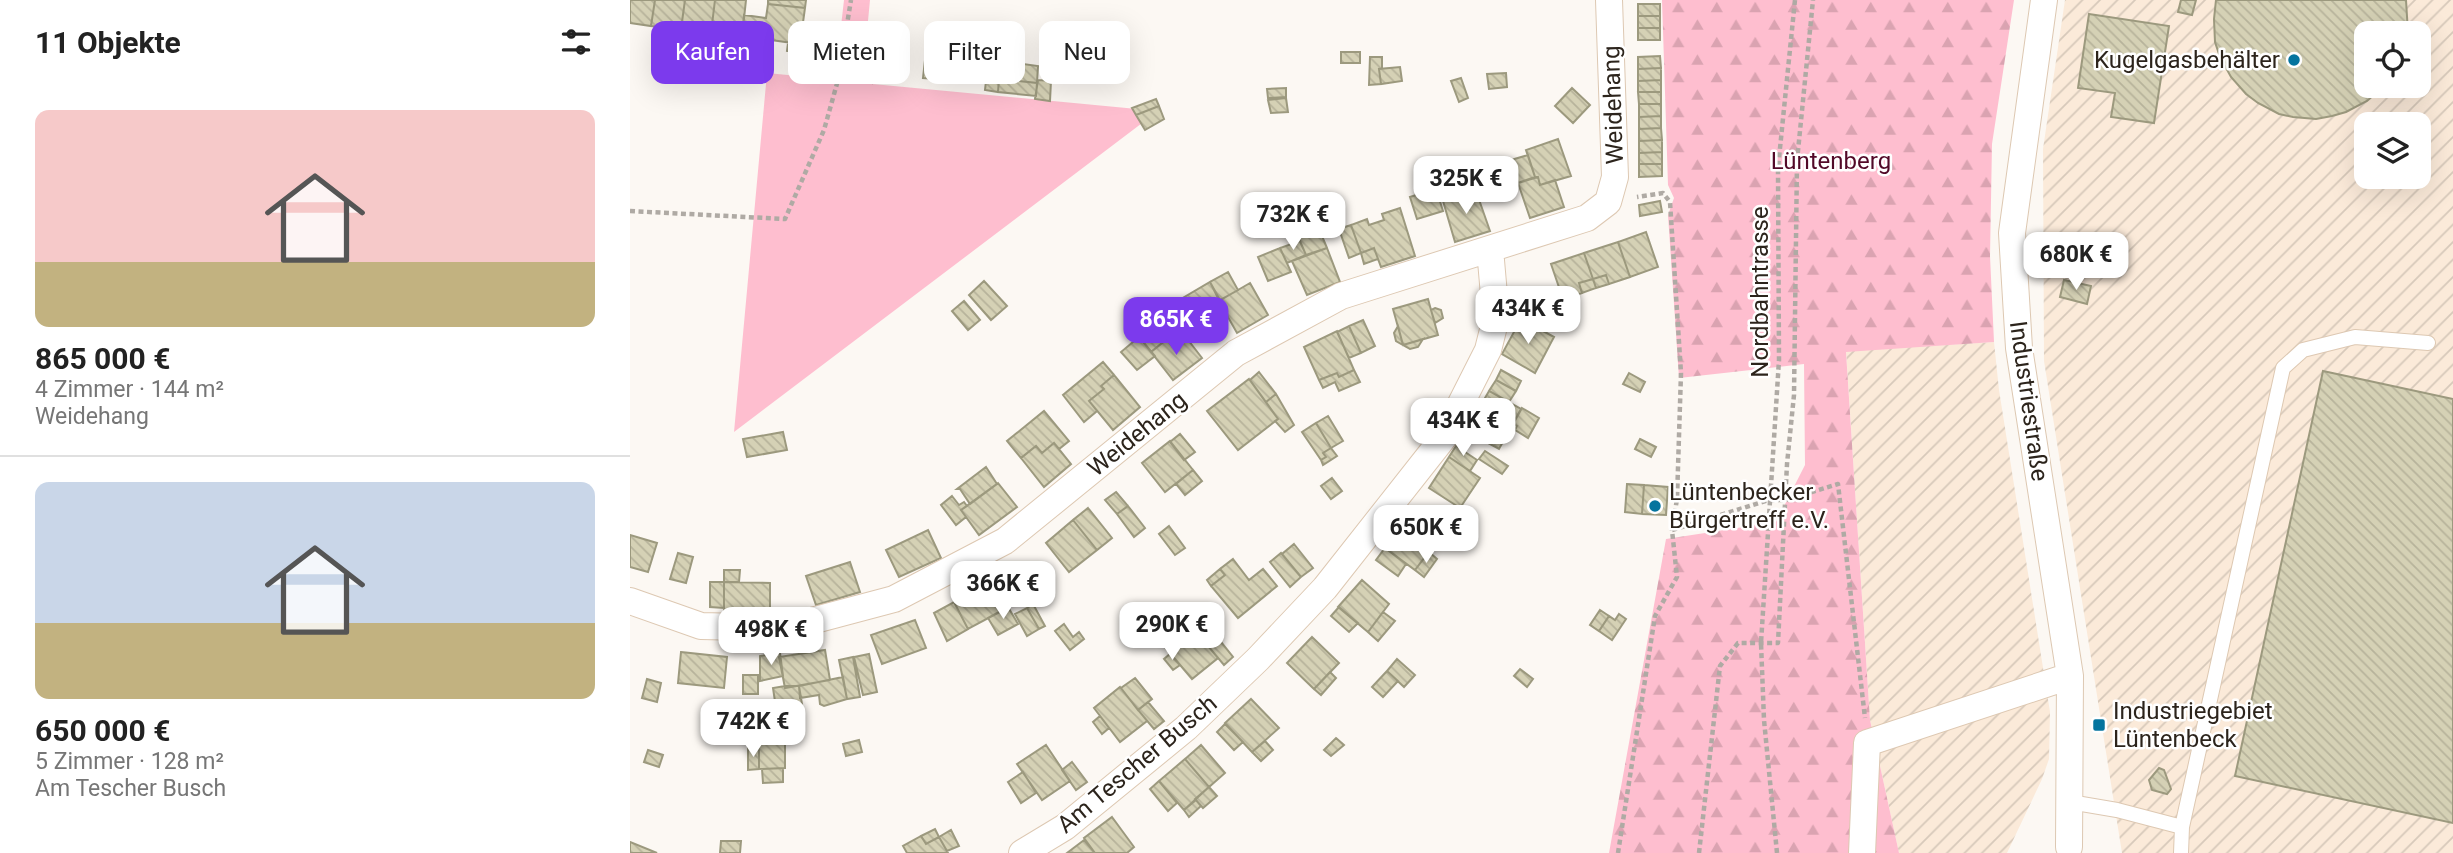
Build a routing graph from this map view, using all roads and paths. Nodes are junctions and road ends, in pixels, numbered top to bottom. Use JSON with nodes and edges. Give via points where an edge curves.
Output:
{"nodes":[{"id":1,"x":851,"y":0,"type":"edge"},
{"id":2,"x":1609,"y":0,"type":"edge"},
{"id":3,"x":1795,"y":0,"type":"edge"},
{"id":4,"x":1812,"y":0,"type":"edge"},
{"id":5,"x":2044,"y":0,"type":"edge"},
{"id":6,"x":1608,"y":202,"type":"junction"},
{"id":7,"x":630,"y":211,"type":"edge"},
{"id":8,"x":1490,"y":249,"type":"junction"},
{"id":9,"x":2428,"y":343,"type":"dead end"},
{"id":10,"x":1769,"y":500,"type":"junction"},
{"id":11,"x":1786,"y":500,"type":"junction"},
{"id":12,"x":1672,"y":530,"type":"junction"},
{"id":13,"x":630,"y":601,"type":"edge"},
{"id":14,"x":1761,"y":643,"type":"junction"},
{"id":15,"x":2070,"y":676,"type":"junction"},
{"id":16,"x":1867,"y":743,"type":"junction"},
{"id":17,"x":2070,"y":802,"type":"junction"},
{"id":18,"x":2182,"y":827,"type":"junction"},
{"id":19,"x":2071,"y":850,"type":"edge"},
{"id":20,"x":1022,"y":853,"type":"edge"},
{"id":21,"x":1618,"y":853,"type":"edge"},
{"id":22,"x":1699,"y":853,"type":"edge"},
{"id":23,"x":1777,"y":853,"type":"edge"},
{"id":24,"x":1862,"y":853,"type":"edge"},
{"id":25,"x":2181,"y":853,"type":"edge"}],
"edges":[{"from":1,"to":7,"type":"path","via":[[838,80],[824,130],[785,219]]},
{"from":2,"to":6,"type":"street","name":"Weidehang","via":[[1615,177]]},
{"from":3,"to":10,"type":"path","name":"Nordbahntrasse","via":[[1778,168],[1779,360]]},
{"from":4,"to":11,"type":"path","via":[[1797,161],[1795,350]]},
{"from":5,"to":15,"type":"street","name":"Industriestraße","via":[[2012,233],[2019,348]]},
{"from":6,"to":8,"type":"street","name":"Weidehang","via":[[1587,218]]},
{"from":6,"to":12,"type":"path","via":[[1663,193],[1670,202],[1681,373]]},
{"from":8,"to":13,"type":"street","name":"Weidehang","via":[[1341,296],[1236,353],[1005,541],[894,599],[785,628],[701,626]]},
{"from":8,"to":20,"type":"street","name":"Am Tescher Busch","via":[[1496,318],[1488,350],[1444,437],[1325,587],[1258,659],[1176,736],[1065,827]]},
{"from":9,"to":18,"type":"lane","via":[[2355,337],[2302,350],[2283,368]]},
{"from":10,"to":11,"type":"path"},
{"from":10,"to":12,"type":"path"},
{"from":10,"to":14,"type":"path","name":"Nordbahntrasse"},
{"from":11,"to":14,"type":"path","via":[[1778,643]]},
{"from":11,"to":16,"type":"path","via":[[1838,484]]},
{"from":12,"to":21,"type":"path","via":[[1677,577],[1655,616]]},
{"from":14,"to":22,"type":"path","via":[[1738,643],[1720,666]]},
{"from":14,"to":23,"type":"path","name":"Nordbahntrasse"},
{"from":15,"to":16,"type":"street"},
{"from":15,"to":17,"type":"street","name":"Industriestraße"},
{"from":16,"to":24,"type":"street"},
{"from":17,"to":18,"type":"lane"},
{"from":17,"to":19,"type":"street","name":"Industriestraße"},
{"from":18,"to":25,"type":"lane"}]}
